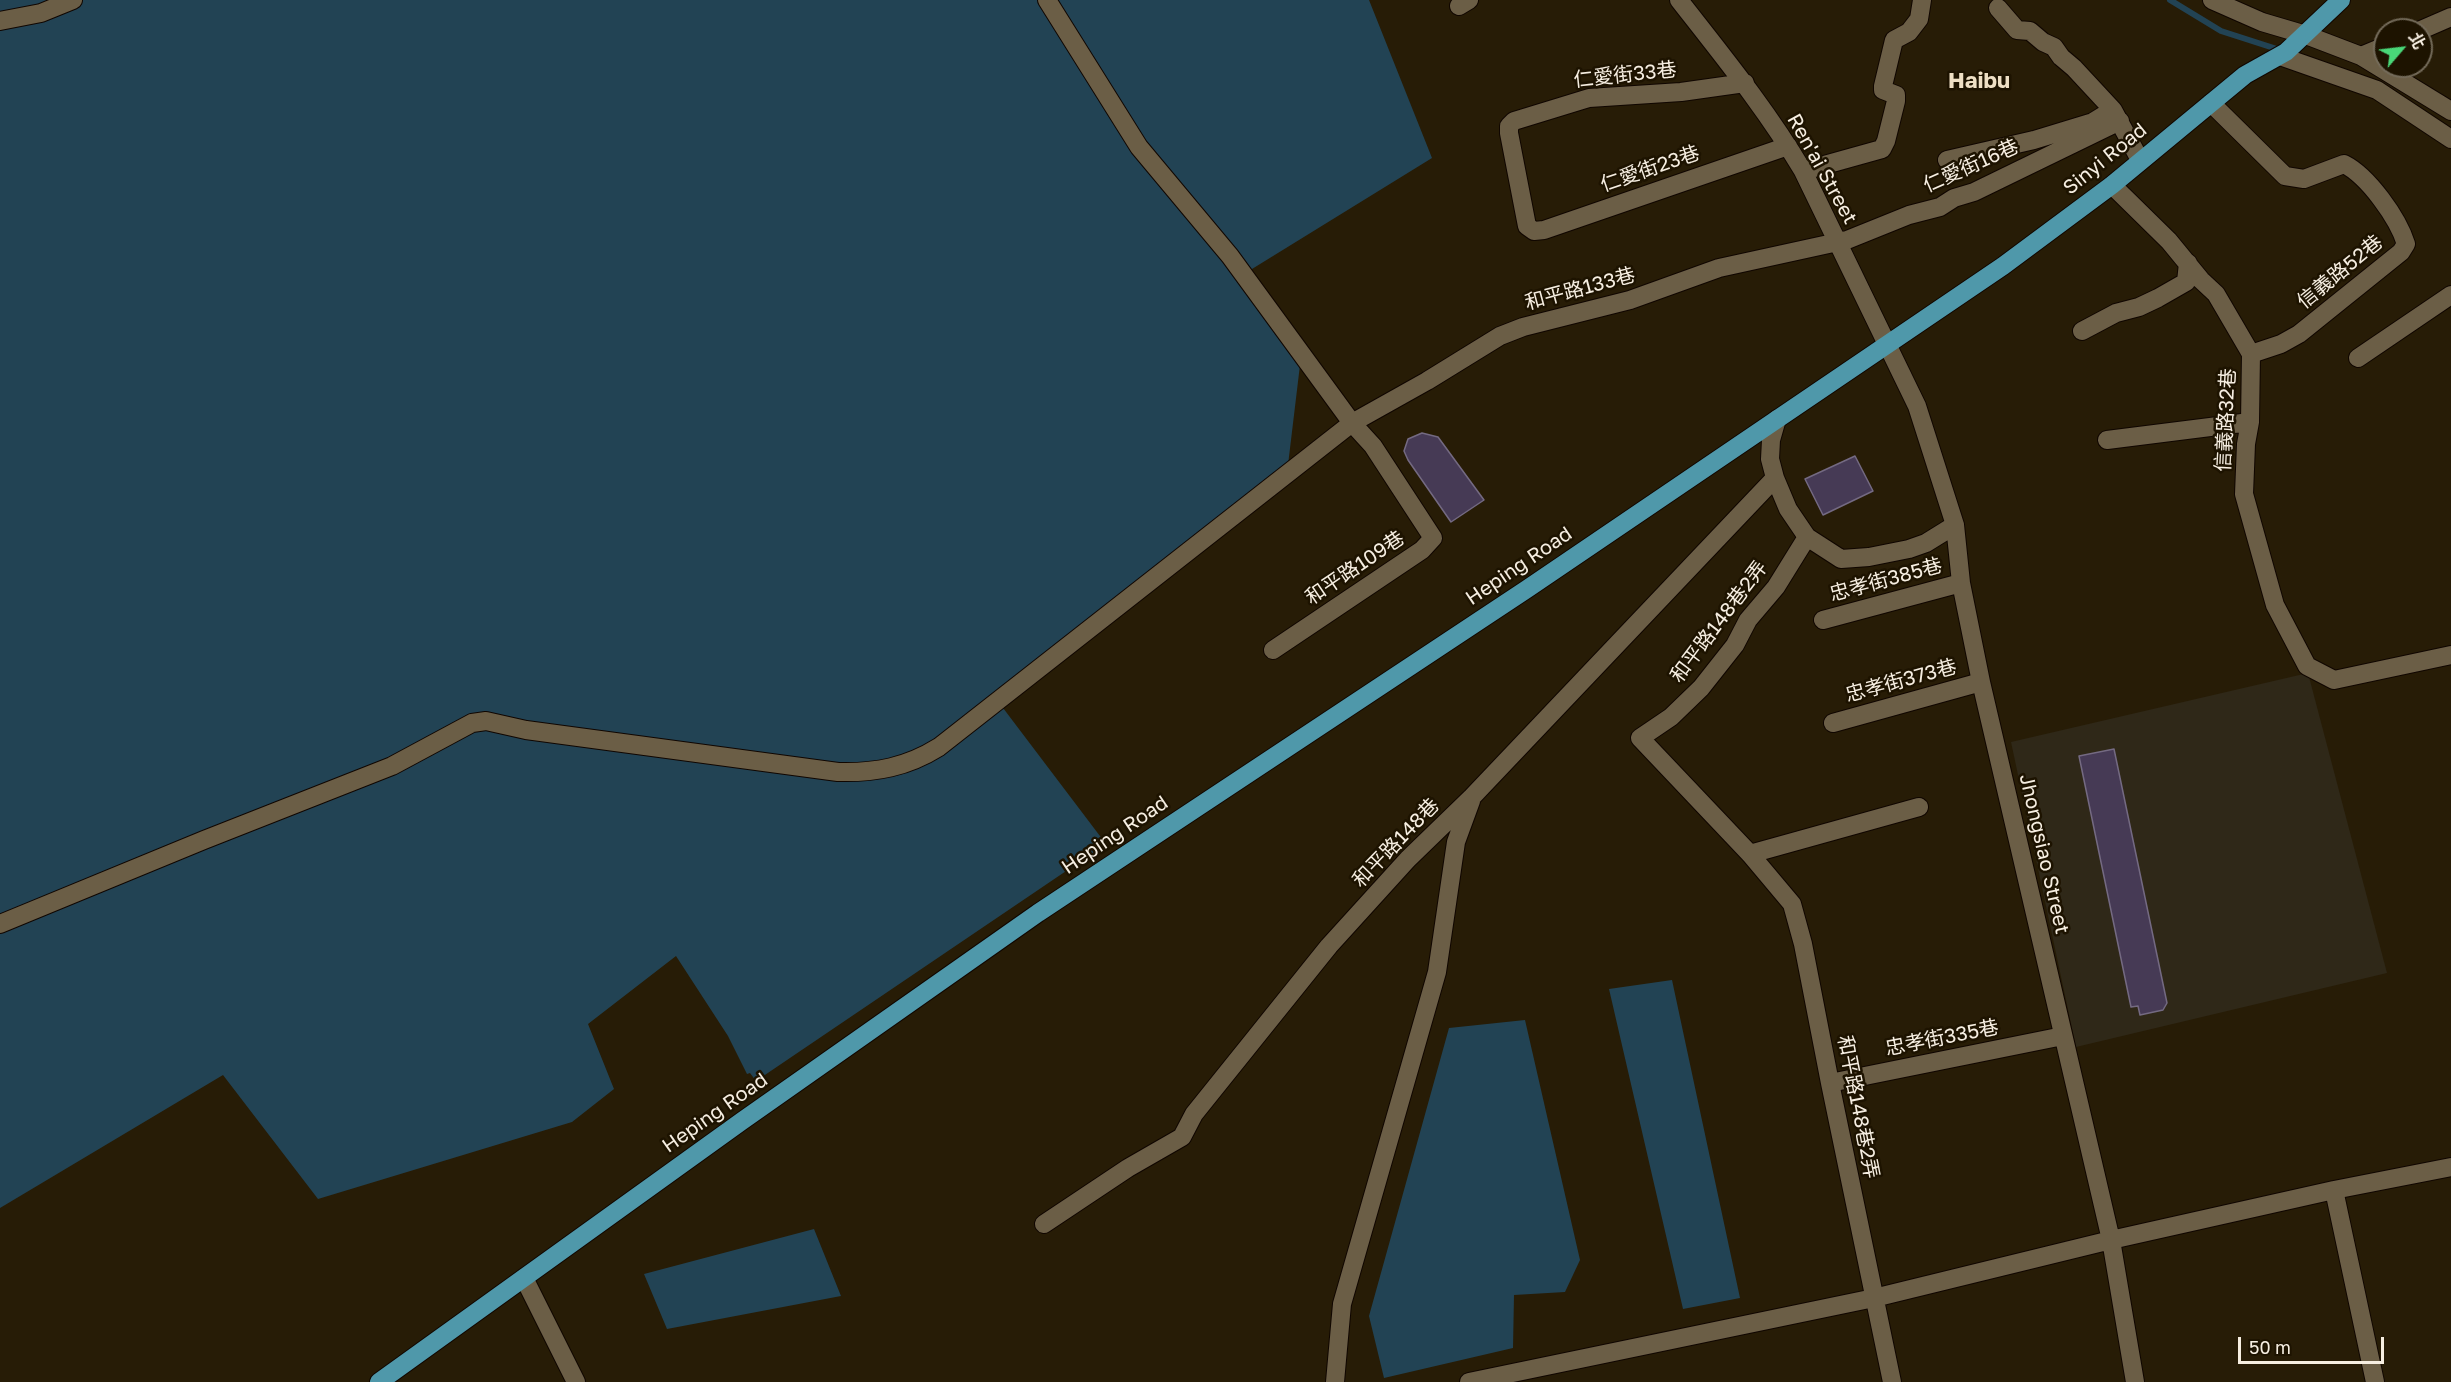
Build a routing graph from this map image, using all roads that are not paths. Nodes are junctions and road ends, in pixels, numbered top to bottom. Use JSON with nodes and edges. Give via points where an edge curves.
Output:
{"nodes":[{"id":1,"x":73,"y":0,"type":"edge"},
{"id":2,"x":1047,"y":0,"type":"edge"},
{"id":3,"x":1679,"y":0,"type":"edge"},
{"id":4,"x":1922,"y":0,"type":"edge"},
{"id":5,"x":2212,"y":0,"type":"edge"},
{"id":6,"x":2341,"y":0,"type":"edge"},
{"id":7,"x":1998,"y":8,"type":"dead end"},
{"id":8,"x":2451,"y":17,"type":"edge"},
{"id":9,"x":0,"y":21,"type":"edge"},
{"id":10,"x":2433,"y":25,"type":"edge"},
{"id":11,"x":2293,"y":46,"type":"junction"},
{"id":12,"x":2373,"y":51,"type":"edge"},
{"id":13,"x":2361,"y":56,"type":"junction"},
{"id":14,"x":1745,"y":83,"type":"junction"},
{"id":15,"x":2211,"y":103,"type":"junction"},
{"id":16,"x":2451,"y":111,"type":"edge"},
{"id":17,"x":2116,"y":116,"type":"junction"},
{"id":18,"x":2451,"y":139,"type":"edge"},
{"id":19,"x":1788,"y":146,"type":"junction"},
{"id":20,"x":1947,"y":160,"type":"dead end"},
{"id":21,"x":2140,"y":160,"type":"junction"},
{"id":22,"x":1803,"y":171,"type":"junction"},
{"id":23,"x":2112,"y":185,"type":"junction"},
{"id":24,"x":1527,"y":226,"type":"joint"},
{"id":25,"x":1837,"y":243,"type":"junction"},
{"id":26,"x":2187,"y":263,"type":"junction"},
{"id":27,"x":2451,"y":296,"type":"edge"},
{"id":28,"x":2082,"y":331,"type":"dead end"},
{"id":29,"x":1887,"y":343,"type":"junction"},
{"id":30,"x":2251,"y":354,"type":"junction"},
{"id":31,"x":2358,"y":358,"type":"dead end"},
{"id":32,"x":1777,"y":419,"type":"junction"},
{"id":33,"x":2250,"y":422,"type":"junction"},
{"id":34,"x":1352,"y":423,"type":"junction"},
{"id":35,"x":2107,"y":440,"type":"dead end"},
{"id":36,"x":1775,"y":478,"type":"junction"},
{"id":37,"x":1954,"y":525,"type":"junction"},
{"id":38,"x":1807,"y":537,"type":"junction"},
{"id":39,"x":1961,"y":583,"type":"junction"},
{"id":40,"x":1823,"y":620,"type":"dead end"},
{"id":41,"x":1272,"y":650,"type":"dead end"},
{"id":42,"x":2451,"y":655,"type":"edge"},
{"id":43,"x":1981,"y":682,"type":"junction"},
{"id":44,"x":1833,"y":723,"type":"dead end"},
{"id":45,"x":1472,"y":797,"type":"junction"},
{"id":46,"x":1919,"y":807,"type":"dead end"},
{"id":47,"x":1750,"y":854,"type":"junction"},
{"id":48,"x":0,"y":924,"type":"edge"},
{"id":49,"x":2063,"y":1036,"type":"junction"},
{"id":50,"x":1830,"y":1083,"type":"junction"},
{"id":51,"x":2451,"y":1167,"type":"edge"},
{"id":52,"x":2334,"y":1190,"type":"junction"},
{"id":53,"x":1044,"y":1224,"type":"dead end"},
{"id":54,"x":2111,"y":1240,"type":"junction"},
{"id":55,"x":524,"y":1278,"type":"junction"},
{"id":56,"x":1874,"y":1298,"type":"junction"},
{"id":57,"x":379,"y":1382,"type":"edge"},
{"id":58,"x":576,"y":1382,"type":"edge"},
{"id":59,"x":1335,"y":1382,"type":"edge"},
{"id":60,"x":1469,"y":1382,"type":"edge"},
{"id":61,"x":1892,"y":1382,"type":"edge"},
{"id":62,"x":2135,"y":1382,"type":"edge"},
{"id":63,"x":2375,"y":1382,"type":"edge"}],
"edges":[{"from":1,"to":9,"type":"street","via":[[41,13]]},
{"from":2,"to":34,"type":"street","via":[[1139,147],[1230,256]]},
{"from":3,"to":14,"type":"street","name":"Ren'ai Street"},
{"from":4,"to":22,"type":"street","via":[[1918,19],[1909,32],[1894,40],[1883,86],[1883,90],[1896,95],[1887,141],[1882,148]]},
{"from":5,"to":11,"type":"street","via":[[2262,22]]},
{"from":6,"to":11,"type":"main road","name":"Sinyi Road"},
{"from":7,"to":17,"type":"street","via":[[2017,30],[2030,31],[2054,47]]},
{"from":8,"to":10,"type":"street"},
{"from":11,"to":13,"type":"street"},
{"from":11,"to":15,"type":"main road","name":"Sinyi Road","via":[[2245,75]]},
{"from":11,"to":18,"type":"street","via":[[2378,90]]},
{"from":12,"to":13,"type":"street"},
{"from":13,"to":16,"type":"street"},
{"from":14,"to":19,"type":"street","name":"Ren'ai Street"},
{"from":14,"to":24,"type":"street","name":"仁愛街33巷","via":[[1589,98],[1514,122],[1509,133]]},
{"from":15,"to":21,"type":"main road","name":"Sinyi Road"},
{"from":15,"to":30,"type":"street","name":"信義路52巷","via":[[2285,176],[2304,179],[2344,164],[2355,170],[2394,218],[2406,244],[2299,334]]},
{"from":17,"to":20,"type":"street"},
{"from":17,"to":21,"type":"street"},
{"from":17,"to":25,"type":"street","name":"仁愛街16巷","via":[[1974,192]]},
{"from":19,"to":22,"type":"street","name":"Ren'ai Street"},
{"from":19,"to":24,"type":"street","name":"仁愛街23巷","via":[[1544,230],[1534,231]]},
{"from":21,"to":23,"type":"main road","name":"Sinyi Road"},
{"from":22,"to":25,"type":"street","name":"Ren'ai Street"},
{"from":23,"to":26,"type":"street","name":"信義路32巷"},
{"from":23,"to":29,"type":"main road","name":"Sinyi Road","via":[[2003,266]]},
{"from":25,"to":29,"type":"street","name":"Ren'ai Street"},
{"from":25,"to":34,"type":"street","name":"和平路133巷","via":[[1719,268],[1630,300],[1522,327]]},
{"from":26,"to":28,"type":"street","via":[[2186,282]]},
{"from":26,"to":30,"type":"street","name":"信義路32巷","via":[[2226,307]]},
{"from":27,"to":31,"type":"street"},
{"from":29,"to":32,"type":"main road","name":"Heping Road"},
{"from":29,"to":37,"type":"street","name":"Jhongsiao Street","via":[[1917,406]]},
{"from":30,"to":33,"type":"street","name":"信義路32巷"},
{"from":32,"to":36,"type":"street","via":[[1770,459]]},
{"from":32,"to":55,"type":"main road","name":"Heping Road","via":[[1038,914]]},
{"from":33,"to":35,"type":"street"},
{"from":33,"to":42,"type":"street","name":"信義路32巷","via":[[2244,494],[2275,604],[2307,666],[2334,680]]},
{"from":34,"to":41,"type":"street","name":"和平路109巷","via":[[1374,446],[1433,538],[1422,550]]},
{"from":34,"to":48,"type":"street","name":"和平路133巷","via":[[939,747],[901,766],[868,773],[838,772],[526,730],[486,721],[472,723],[392,766]]},
{"from":36,"to":38,"type":"street","via":[[1788,509]]},
{"from":36,"to":45,"type":"street","name":"和平路148巷"},
{"from":37,"to":38,"type":"street","via":[[1926,543],[1869,557],[1841,559]]},
{"from":37,"to":39,"type":"street","name":"Jhongsiao Street"},
{"from":38,"to":47,"type":"street","name":"和平路148巷2弄","via":[[1776,587],[1701,688],[1671,717],[1640,738]]},
{"from":39,"to":40,"type":"street","name":"忠孝街385巷"},
{"from":39,"to":43,"type":"street","name":"Jhongsiao Street"},
{"from":43,"to":44,"type":"street","name":"忠孝街373巷"},
{"from":43,"to":49,"type":"street","name":"Jhongsiao Street"},
{"from":45,"to":53,"type":"street","name":"和平路148巷","via":[[1408,859],[1329,946],[1194,1114],[1182,1137]]},
{"from":45,"to":59,"type":"street","via":[[1456,842],[1437,972],[1342,1304]]},
{"from":46,"to":47,"type":"street"},
{"from":47,"to":50,"type":"street","name":"和平路148巷2弄","via":[[1792,904]]},
{"from":49,"to":50,"type":"street","name":"忠孝街335巷"},
{"from":49,"to":54,"type":"street","name":"Jhongsiao Street"},
{"from":50,"to":56,"type":"street","name":"和平路148巷2弄"},
{"from":51,"to":52,"type":"street"},
{"from":52,"to":54,"type":"street"},
{"from":52,"to":63,"type":"street"},
{"from":54,"to":56,"type":"street"},
{"from":54,"to":62,"type":"street","name":"Jhongsiao Street"},
{"from":55,"to":57,"type":"main road","name":"Heping Road"},
{"from":55,"to":58,"type":"street"},
{"from":56,"to":60,"type":"street"},
{"from":56,"to":61,"type":"street","name":"和平路148巷2弄"}]}
